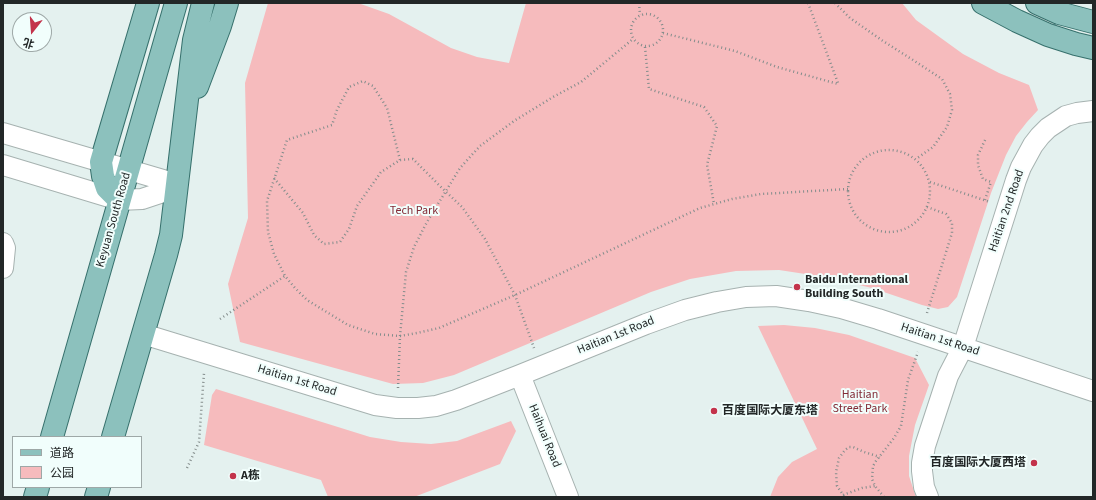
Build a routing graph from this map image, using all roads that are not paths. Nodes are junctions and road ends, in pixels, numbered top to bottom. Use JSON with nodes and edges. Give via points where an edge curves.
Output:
{"nodes":[{"id":1,"x":148,"y":3,"type":"edge"},
{"id":2,"x":176,"y":3,"type":"edge"},
{"id":3,"x":203,"y":3,"type":"edge"},
{"id":4,"x":227,"y":3,"type":"edge"},
{"id":5,"x":983,"y":3,"type":"edge"},
{"id":6,"x":1037,"y":3,"type":"edge"},
{"id":7,"x":1093,"y":22,"type":"edge"},
{"id":8,"x":1093,"y":48,"type":"edge"},
{"id":9,"x":1093,"y":111,"type":"edge"},
{"id":10,"x":184,"y":122,"type":"junction"},
{"id":11,"x":3,"y":134,"type":"edge"},
{"id":12,"x":101,"y":162,"type":"junction"},
{"id":13,"x":3,"y":165,"type":"edge"},
{"id":14,"x":128,"y":170,"type":"junction"},
{"id":15,"x":177,"y":184,"type":"junction"},
{"id":16,"x":119,"y":200,"type":"junction"},
{"id":17,"x":3,"y":243,"type":"edge"},
{"id":18,"x":3,"y":268,"type":"edge"},
{"id":19,"x":143,"y":334,"type":"junction"},
{"id":20,"x":962,"y":347,"type":"junction"},
{"id":21,"x":520,"y":375,"type":"junction"},
{"id":22,"x":1093,"y":391,"type":"edge"},
{"id":23,"x":52,"y":436,"type":"edge"},
{"id":24,"x":113,"y":436,"type":"edge"},
{"id":25,"x":568,"y":497,"type":"edge"},
{"id":26,"x":928,"y":497,"type":"edge"}],
"edges":[{"from":1,"to":12,"type":"main road"},
{"from":2,"to":14,"type":"main road","name":"Keyuan South Road"},
{"from":3,"to":10,"type":"main road","via":[[194,40]]},
{"from":4,"to":10,"type":"main road"},
{"from":5,"to":8,"type":"main road","via":[[1048,35]]},
{"from":6,"to":7,"type":"main road"},
{"from":9,"to":20,"type":"street","name":"Haitian 2nd Road","via":[[1066,116],[1048,128],[1033,145],[1016,180]]},
{"from":10,"to":15,"type":"main road"},
{"from":11,"to":12,"type":"street"},
{"from":12,"to":14,"type":"street"},
{"from":12,"to":16,"type":"main road","via":[[108,188]]},
{"from":13,"to":16,"type":"street"},
{"from":14,"to":15,"type":"street"},
{"from":14,"to":16,"type":"main road","name":"Keyuan South Road"},
{"from":15,"to":16,"type":"street","via":[[142,199]]},
{"from":15,"to":19,"type":"main road","via":[[166,255]]},
{"from":16,"to":23,"type":"main road","name":"Keyuan South Road"},
{"from":17,"to":18,"type":"street"},
{"from":19,"to":21,"type":"street","name":"Haitian 1st Road","via":[[353,398],[397,408],[436,406]]},
{"from":19,"to":24,"type":"main road"},
{"from":20,"to":21,"type":"street","name":"Haitian 1st Road","via":[[841,308],[776,296],[746,297],[685,310]]},
{"from":20,"to":22,"type":"street","name":"Haitian 1st Road"},
{"from":20,"to":26,"type":"street","name":"Haitian 2nd Road","via":[[948,376],[925,446],[922,472]]},
{"from":21,"to":25,"type":"street","name":"Haihuai Road"}]}
